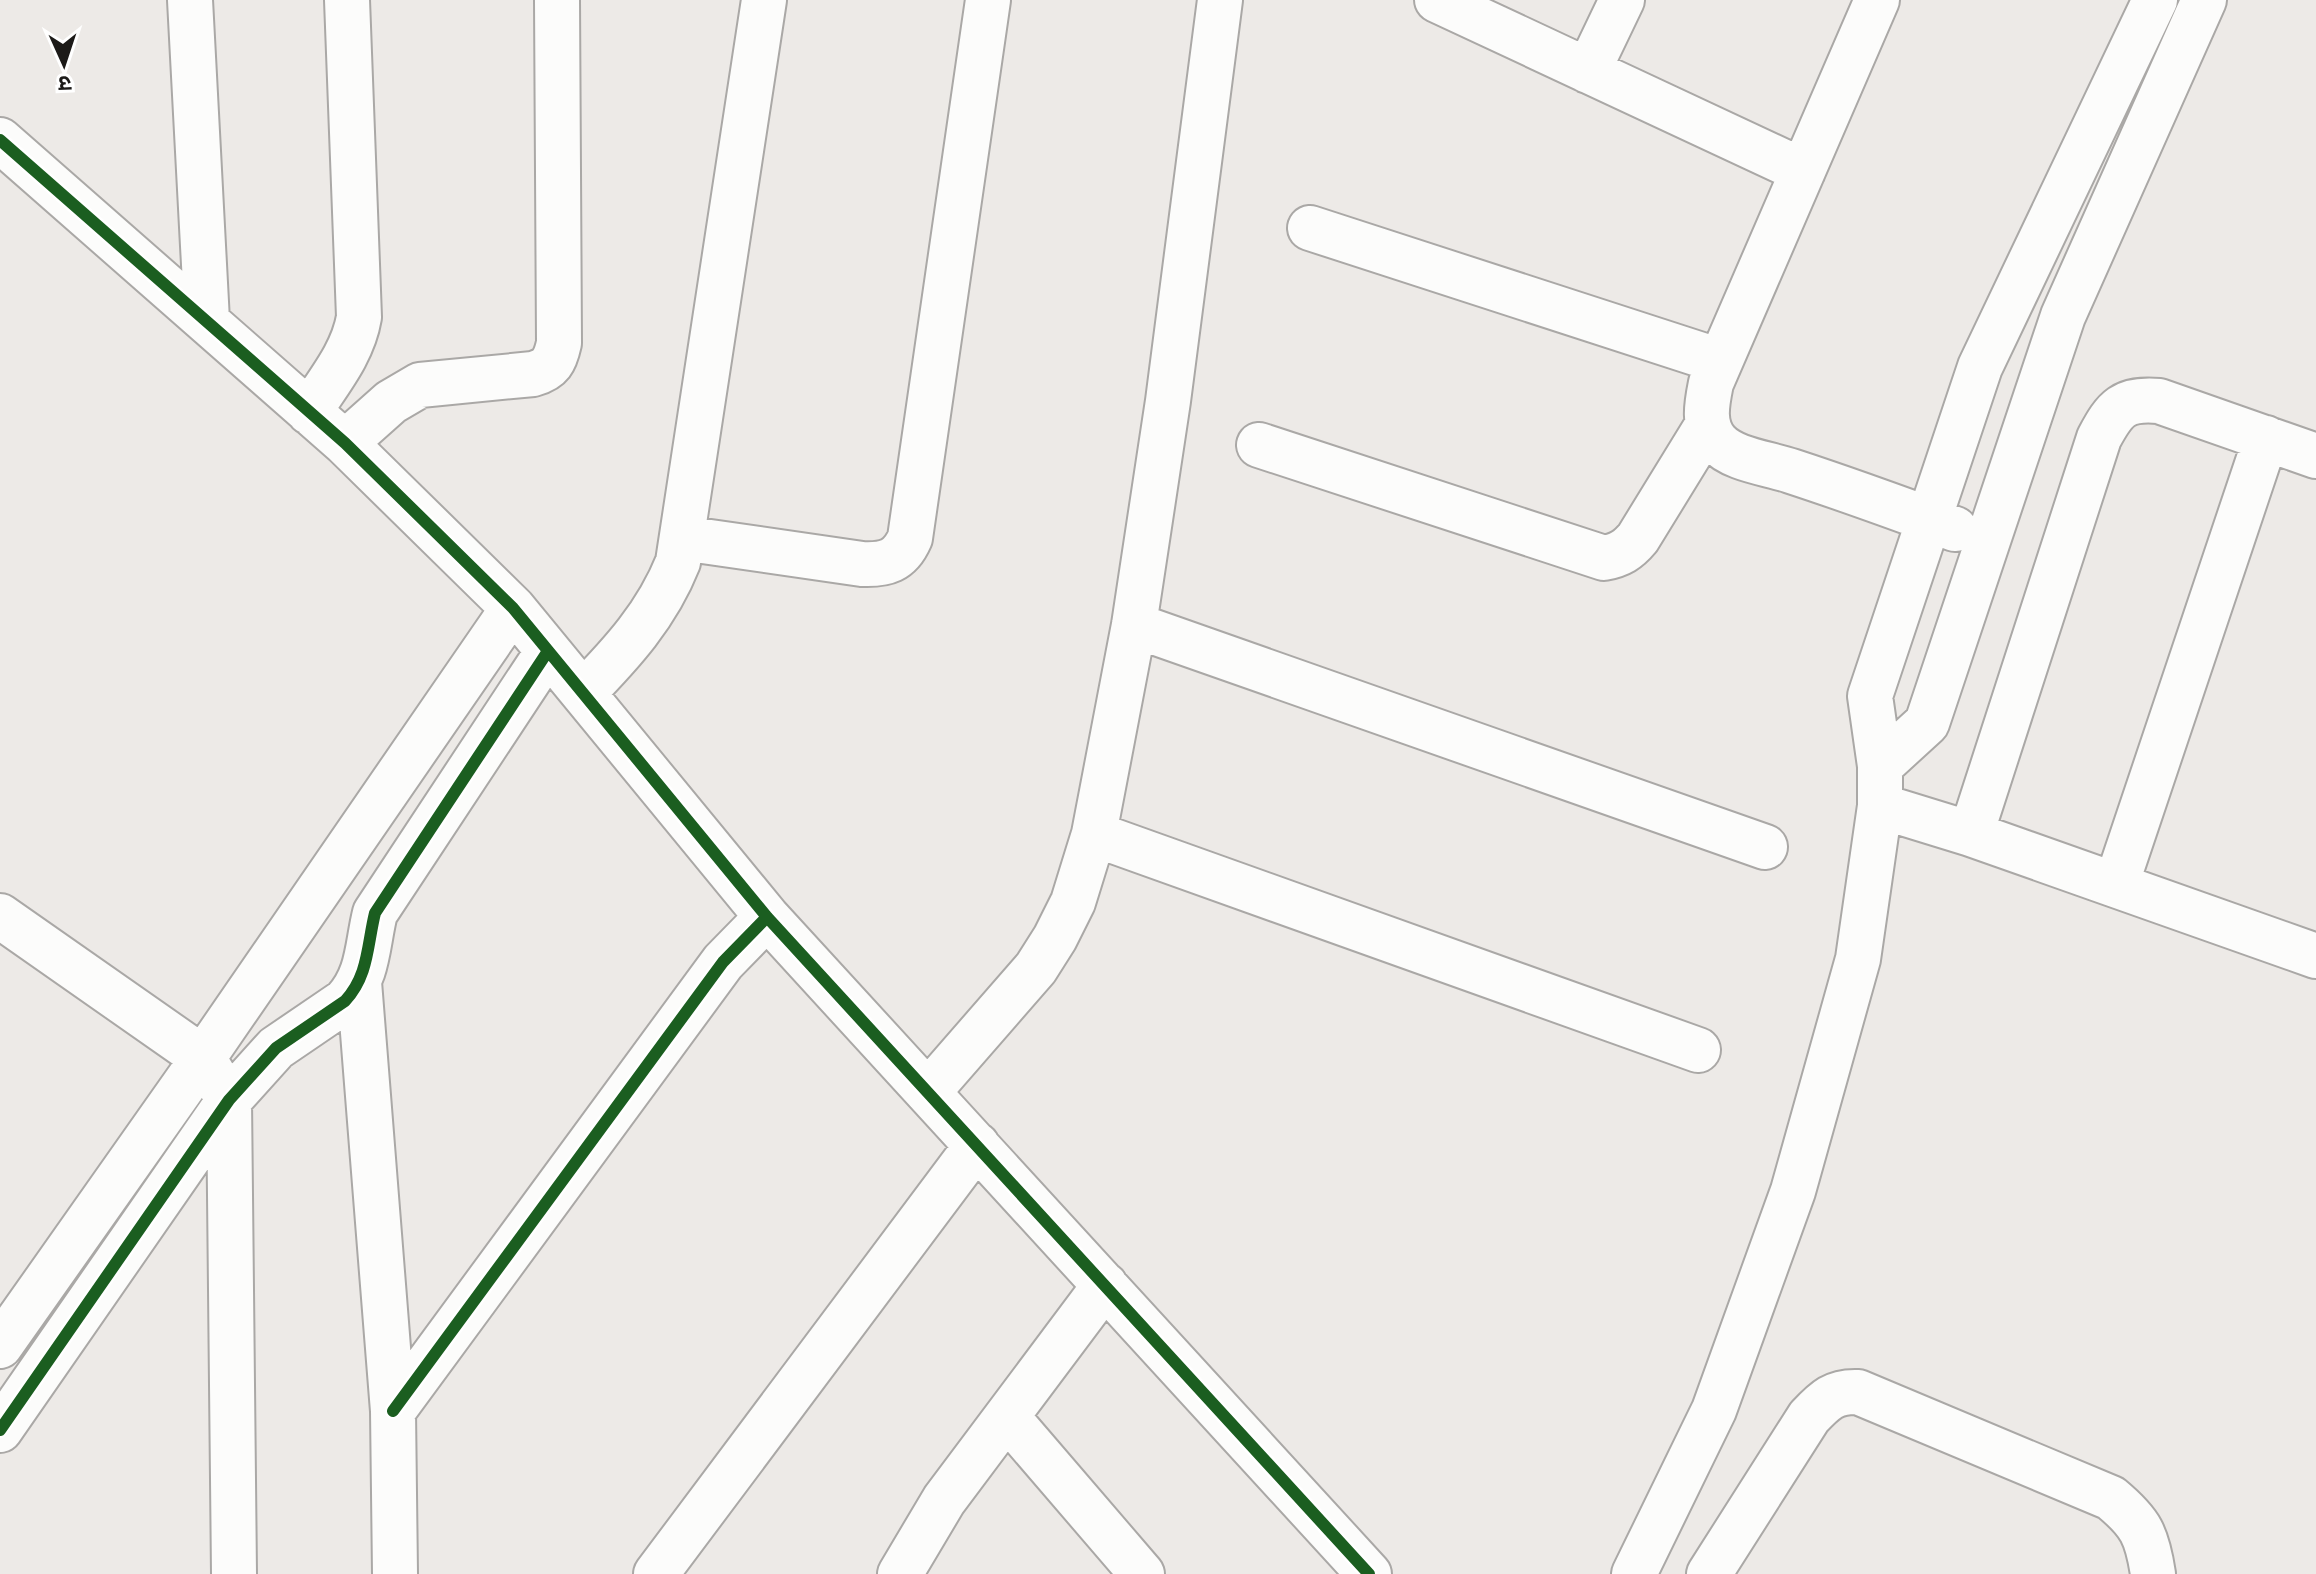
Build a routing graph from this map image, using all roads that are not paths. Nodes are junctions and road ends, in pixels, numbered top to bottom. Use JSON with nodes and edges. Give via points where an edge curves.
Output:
{"nodes":[{"id":1,"x":190,"y":0,"type":"edge"},
{"id":2,"x":347,"y":0,"type":"edge"},
{"id":3,"x":557,"y":0,"type":"edge"},
{"id":4,"x":764,"y":0,"type":"edge"},
{"id":5,"x":988,"y":0,"type":"edge"},
{"id":6,"x":1220,"y":0,"type":"edge"},
{"id":7,"x":1437,"y":0,"type":"edge"},
{"id":8,"x":1622,"y":0,"type":"edge"},
{"id":9,"x":1877,"y":0,"type":"edge"},
{"id":10,"x":2155,"y":0,"type":"edge"},
{"id":11,"x":2204,"y":0,"type":"edge"},
{"id":12,"x":1588,"y":71,"type":"junction"},
{"id":13,"x":0,"y":140,"type":"edge"},
{"id":14,"x":1803,"y":171,"type":"junction"},
{"id":15,"x":1310,"y":228,"type":"dead end"},
{"id":16,"x":207,"y":321,"type":"junction"},
{"id":17,"x":1720,"y":361,"type":"junction"},
{"id":18,"x":309,"y":412,"type":"junction"},
{"id":19,"x":1708,"y":424,"type":"junction"},
{"id":20,"x":2266,"y":438,"type":"junction"},
{"id":21,"x":345,"y":443,"type":"junction"},
{"id":22,"x":1259,"y":445,"type":"dead end"},
{"id":23,"x":2316,"y":456,"type":"edge"},
{"id":24,"x":1930,"y":520,"type":"junction"},
{"id":25,"x":682,"y":538,"type":"junction"},
{"id":26,"x":1988,"y":540,"type":"junction"},
{"id":27,"x":513,"y":608,"type":"junction"},
{"id":28,"x":1134,"y":625,"type":"junction"},
{"id":29,"x":548,"y":651,"type":"junction"},
{"id":30,"x":583,"y":693,"type":"junction"},
{"id":31,"x":1880,"y":786,"type":"junction"},
{"id":32,"x":1094,"y":834,"type":"junction"},
{"id":33,"x":1971,"y":834,"type":"junction"},
{"id":34,"x":1765,"y":847,"type":"dead end"},
{"id":35,"x":2116,"y":885,"type":"junction"},
{"id":36,"x":0,"y":916,"type":"edge"},
{"id":37,"x":767,"y":917,"type":"junction"},
{"id":38,"x":2316,"y":956,"type":"edge"},
{"id":39,"x":359,"y":982,"type":"junction"},
{"id":40,"x":1698,"y":1050,"type":"dead end"},
{"id":41,"x":203,"y":1058,"type":"junction"},
{"id":42,"x":928,"y":1092,"type":"junction"},
{"id":43,"x":229,"y":1100,"type":"junction"},
{"id":44,"x":977,"y":1145,"type":"junction"},
{"id":45,"x":1105,"y":1285,"type":"junction"},
{"id":46,"x":8,"y":1318,"type":"edge"},
{"id":47,"x":64,"y":1338,"type":"junction"},
{"id":48,"x":393,"y":1411,"type":"junction"},
{"id":49,"x":1008,"y":1418,"type":"junction"},
{"id":50,"x":0,"y":1430,"type":"edge"},
{"id":51,"x":1127,"y":1567,"type":"edge"},
{"id":52,"x":234,"y":1574,"type":"edge"},
{"id":53,"x":395,"y":1574,"type":"edge"},
{"id":54,"x":656,"y":1574,"type":"edge"},
{"id":55,"x":900,"y":1574,"type":"edge"},
{"id":56,"x":1369,"y":1574,"type":"edge"},
{"id":57,"x":1634,"y":1574,"type":"edge"},
{"id":58,"x":1709,"y":1574,"type":"edge"},
{"id":59,"x":2153,"y":1574,"type":"edge"}],
"edges":[{"from":1,"to":16,"type":"street"},
{"from":2,"to":18,"type":"street","via":[[359,317],[346,356]]},
{"from":3,"to":21,"type":"street","via":[[556,360],[533,374],[420,385],[391,402]]},
{"from":4,"to":25,"type":"street"},
{"from":5,"to":25,"type":"street","via":[[904,551],[879,565]]},
{"from":6,"to":28,"type":"street"},
{"from":7,"to":12,"type":"street"},
{"from":8,"to":12,"type":"street"},
{"from":9,"to":14,"type":"street"},
{"from":10,"to":24,"type":"street","via":[[1980,367]]},
{"from":11,"to":26,"type":"street","via":[[2063,316]]},
{"from":12,"to":14,"type":"street"},
{"from":13,"to":16,"type":"street"},
{"from":14,"to":17,"type":"street"},
{"from":15,"to":17,"type":"street"},
{"from":16,"to":18,"type":"street"},
{"from":17,"to":19,"type":"street","via":[[1711,383]]},
{"from":18,"to":21,"type":"street"},
{"from":19,"to":22,"type":"street","via":[[1638,538],[1617,556],[1604,558]]},
{"from":19,"to":24,"type":"street","via":[[1726,451]]},
{"from":20,"to":23,"type":"street"},
{"from":20,"to":33,"type":"street","via":[[2159,401],[2137,399],[2109,418]]},
{"from":20,"to":35,"type":"street"},
{"from":21,"to":27,"type":"street"},
{"from":24,"to":26,"type":"street"},
{"from":24,"to":31,"type":"street","via":[[1870,696]]},
{"from":25,"to":30,"type":"street","via":[[678,562],[659,604],[634,640]]},
{"from":26,"to":31,"type":"street","via":[[1927,723]]},
{"from":27,"to":29,"type":"street"},
{"from":27,"to":41,"type":"street"},
{"from":28,"to":32,"type":"street"},
{"from":28,"to":34,"type":"street"},
{"from":29,"to":30,"type":"street"},
{"from":29,"to":39,"type":"street","via":[[375,913]]},
{"from":30,"to":37,"type":"street"},
{"from":31,"to":33,"type":"street"},
{"from":31,"to":57,"type":"street","via":[[1858,959],[1793,1191],[1714,1410]]},
{"from":32,"to":40,"type":"street"},
{"from":32,"to":42,"type":"street","via":[[1073,902],[1049,948]]},
{"from":33,"to":35,"type":"street"},
{"from":35,"to":38,"type":"street"},
{"from":36,"to":41,"type":"street"},
{"from":37,"to":42,"type":"street"},
{"from":37,"to":48,"type":"street","via":[[723,962]]},
{"from":39,"to":43,"type":"street","via":[[345,1001],[276,1048]]},
{"from":39,"to":48,"type":"street"},
{"from":41,"to":43,"type":"street"},
{"from":41,"to":46,"type":"street"},
{"from":42,"to":44,"type":"street"},
{"from":43,"to":47,"type":"street"},
{"from":43,"to":52,"type":"street"},
{"from":44,"to":45,"type":"street"},
{"from":44,"to":54,"type":"street"},
{"from":45,"to":49,"type":"street"},
{"from":45,"to":56,"type":"street"},
{"from":46,"to":47,"type":"street"},
{"from":47,"to":50,"type":"street"},
{"from":48,"to":53,"type":"street"},
{"from":49,"to":51,"type":"street"},
{"from":49,"to":55,"type":"street","via":[[944,1500]]},
{"from":58,"to":59,"type":"street","via":[[1809,1417],[1826,1398],[1841,1391],[1858,1392],[2111,1498],[2142,1529]]}]}
